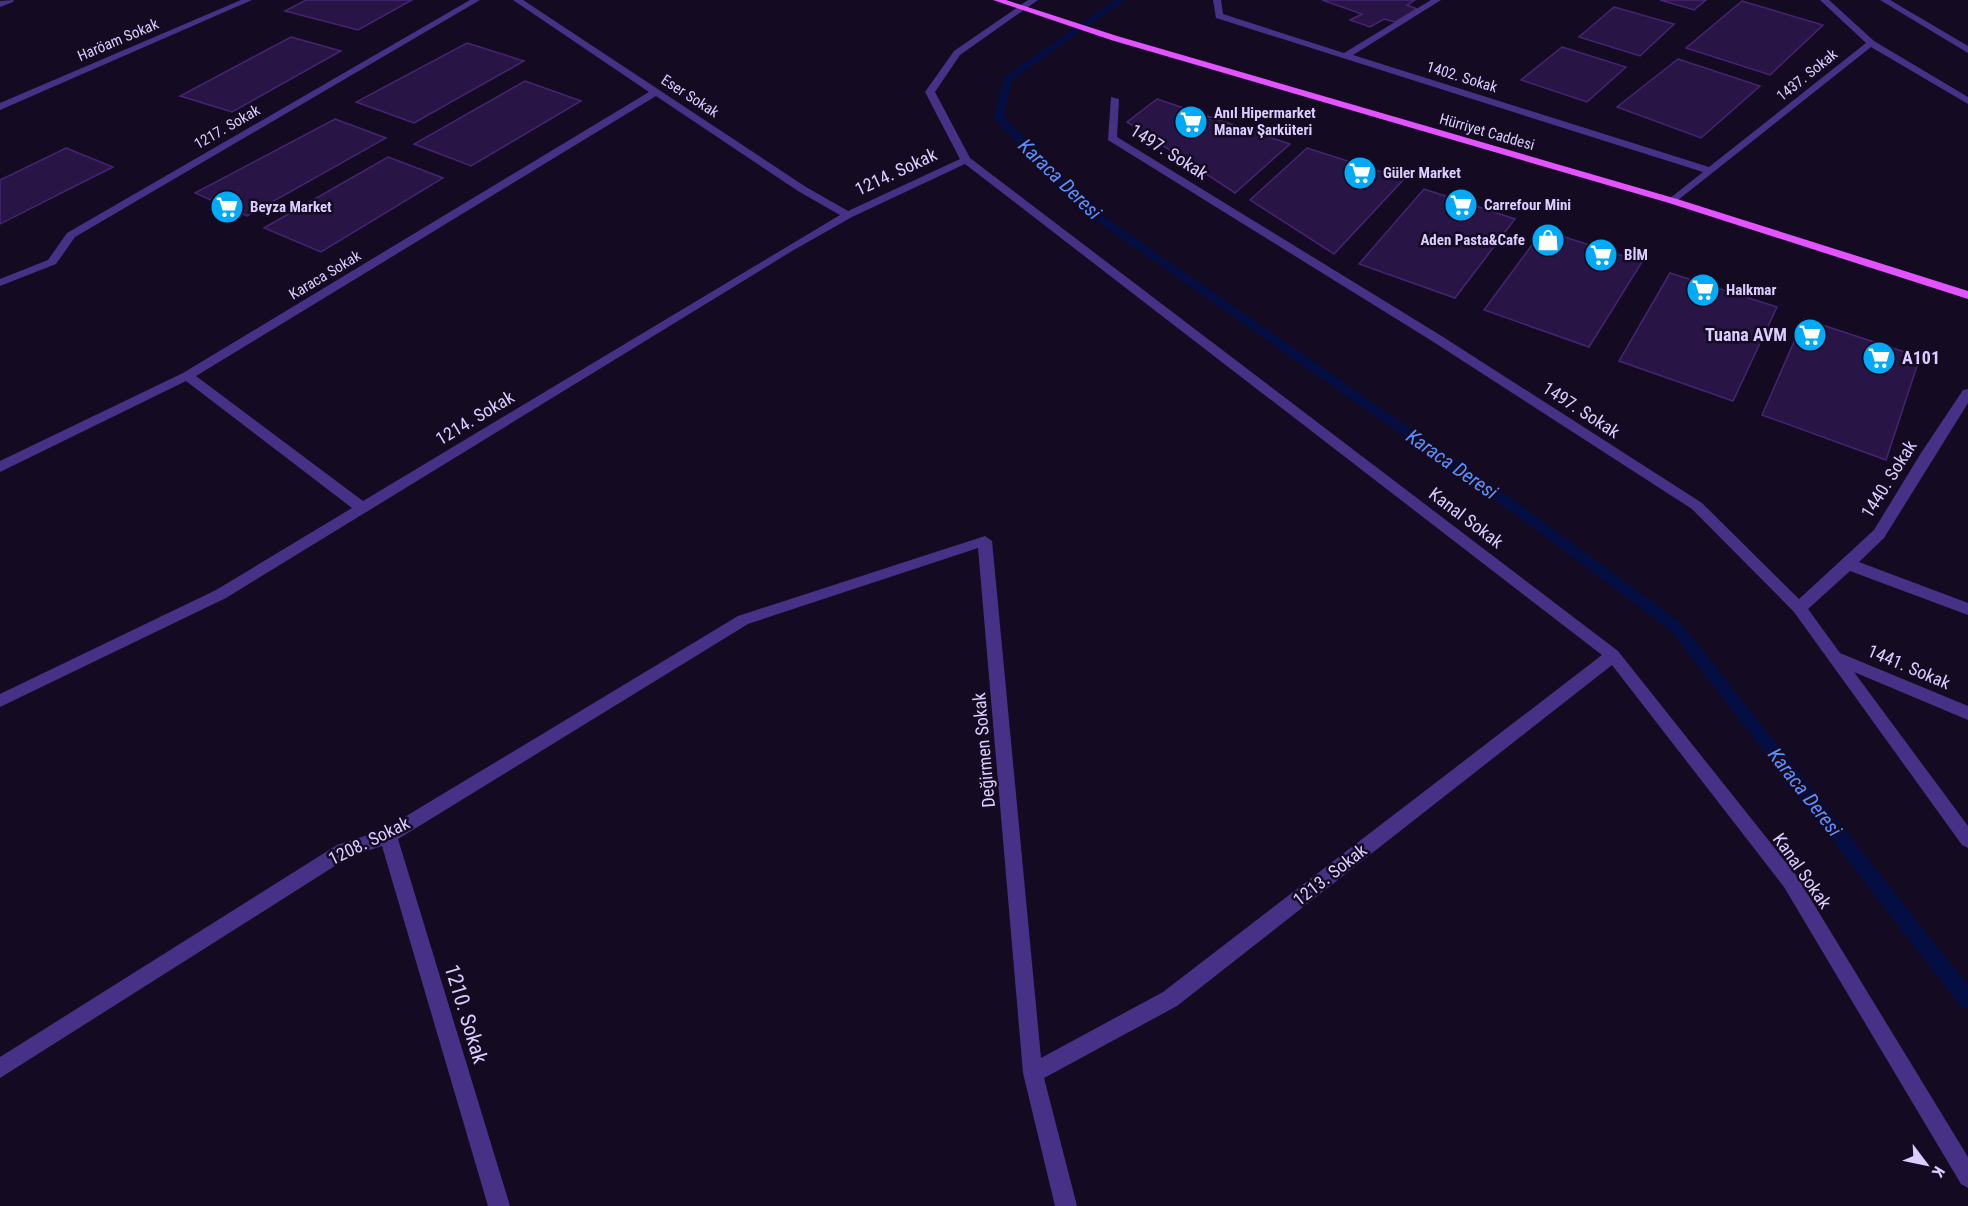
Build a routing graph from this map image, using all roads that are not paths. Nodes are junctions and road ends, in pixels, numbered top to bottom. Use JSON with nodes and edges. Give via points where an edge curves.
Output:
{"nodes":[{"id":1,"x":10,"y":0,"type":"edge"},
{"id":2,"x":248,"y":0,"type":"edge"},
{"id":3,"x":476,"y":0,"type":"edge"},
{"id":4,"x":517,"y":0,"type":"edge"},
{"id":5,"x":998,"y":0,"type":"edge"},
{"id":6,"x":1034,"y":0,"type":"edge"},
{"id":7,"x":1217,"y":0,"type":"edge"},
{"id":8,"x":1437,"y":0,"type":"edge"},
{"id":9,"x":1824,"y":0,"type":"edge"},
{"id":10,"x":1884,"y":0,"type":"edge"},
{"id":11,"x":0,"y":4,"type":"edge"},
{"id":12,"x":1021,"y":8,"type":"junction"},
{"id":13,"x":1871,"y":43,"type":"junction"},
{"id":14,"x":1968,"y":50,"type":"edge"},
{"id":15,"x":1346,"y":56,"type":"junction"},
{"id":16,"x":656,"y":92,"type":"junction"},
{"id":17,"x":1114,"y":99,"type":"dead end"},
{"id":18,"x":1968,"y":101,"type":"edge"},
{"id":19,"x":0,"y":107,"type":"edge"},
{"id":20,"x":966,"y":160,"type":"junction"},
{"id":21,"x":1710,"y":171,"type":"junction"},
{"id":22,"x":1673,"y":201,"type":"junction"},
{"id":23,"x":848,"y":215,"type":"junction"},
{"id":24,"x":0,"y":283,"type":"edge"},
{"id":25,"x":1968,"y":295,"type":"edge"},
{"id":26,"x":187,"y":376,"type":"junction"},
{"id":27,"x":1968,"y":393,"type":"edge"},
{"id":28,"x":0,"y":467,"type":"edge"},
{"id":29,"x":362,"y":508,"type":"junction"},
{"id":30,"x":1848,"y":564,"type":"junction"},
{"id":31,"x":1799,"y":608,"type":"junction"},
{"id":32,"x":1968,"y":609,"type":"edge"},
{"id":33,"x":743,"y":620,"type":"joint"},
{"id":34,"x":1612,"y":655,"type":"junction"},
{"id":35,"x":1834,"y":657,"type":"junction"},
{"id":36,"x":0,"y":701,"type":"edge"},
{"id":37,"x":1968,"y":712,"type":"edge"},
{"id":38,"x":388,"y":836,"type":"junction"},
{"id":39,"x":1968,"y":840,"type":"edge"},
{"id":40,"x":0,"y":1068,"type":"edge"},
{"id":41,"x":1033,"y":1073,"type":"junction"},
{"id":42,"x":1968,"y":1177,"type":"edge"},
{"id":43,"x":499,"y":1206,"type":"edge"},
{"id":44,"x":1066,"y":1206,"type":"edge"}],
"edges":[{"from":1,"to":11,"type":"street"},
{"from":2,"to":19,"type":"street","name":"Haröam Sokak"},
{"from":3,"to":24,"type":"street","name":"1217. Sokak","via":[[71,235],[52,262]]},
{"from":4,"to":16,"type":"street","name":"Eser Sokak"},
{"from":5,"to":12,"type":"main road","name":"Hürriyet Caddesi"},
{"from":6,"to":12,"type":"street","name":"Kanal Sokak"},
{"from":7,"to":15,"type":"street","name":"1402. Sokak","via":[[1219,16]]},
{"from":8,"to":15,"type":"street"},
{"from":9,"to":13,"type":"street"},
{"from":10,"to":14,"type":"street"},
{"from":12,"to":20,"type":"street","name":"Kanal Sokak","via":[[957,53],[930,92]]},
{"from":12,"to":22,"type":"main road","name":"Hürriyet Caddesi"},
{"from":13,"to":18,"type":"street"},
{"from":13,"to":21,"type":"street","name":"1437. Sokak"},
{"from":15,"to":21,"type":"street","name":"1402. Sokak"},
{"from":16,"to":23,"type":"street","name":"Eser Sokak"},
{"from":16,"to":26,"type":"street","name":"Karaca Sokak"},
{"from":17,"to":31,"type":"street","name":"1497. Sokak","via":[[1112,138],[1436,338],[1697,506]]},
{"from":20,"to":23,"type":"street","name":"1214. Sokak"},
{"from":20,"to":34,"type":"street","name":"Kanal Sokak"},
{"from":21,"to":22,"type":"street","name":"1437. Sokak"},
{"from":22,"to":25,"type":"main road","name":"Hürriyet Caddesi"},
{"from":23,"to":29,"type":"street","name":"1214. Sokak"},
{"from":26,"to":28,"type":"street","name":"Karaca Sokak"},
{"from":26,"to":29,"type":"street"},
{"from":27,"to":30,"type":"street","name":"1440. Sokak","via":[[1878,534]]},
{"from":29,"to":36,"type":"street","name":"1214. Sokak","via":[[221,594]]},
{"from":30,"to":31,"type":"street","name":"1440. Sokak"},
{"from":30,"to":32,"type":"street"},
{"from":31,"to":35,"type":"street","name":"1497. Sokak"},
{"from":33,"to":38,"type":"street","name":"1208. Sokak"},
{"from":33,"to":41,"type":"street","name":"Değirmen Sokak","via":[[985,541]]},
{"from":34,"to":41,"type":"street","name":"1213. Sokak","via":[[1170,999]]},
{"from":34,"to":42,"type":"street","name":"Kanal Sokak","via":[[1790,881]]},
{"from":35,"to":37,"type":"street","name":"1441. Sokak"},
{"from":35,"to":39,"type":"street","name":"1497. Sokak"},
{"from":38,"to":40,"type":"street","name":"1208. Sokak","via":[[343,851]]},
{"from":38,"to":43,"type":"street","name":"1210. Sokak"},
{"from":41,"to":44,"type":"street","name":"Değirmen Sokak"}]}
